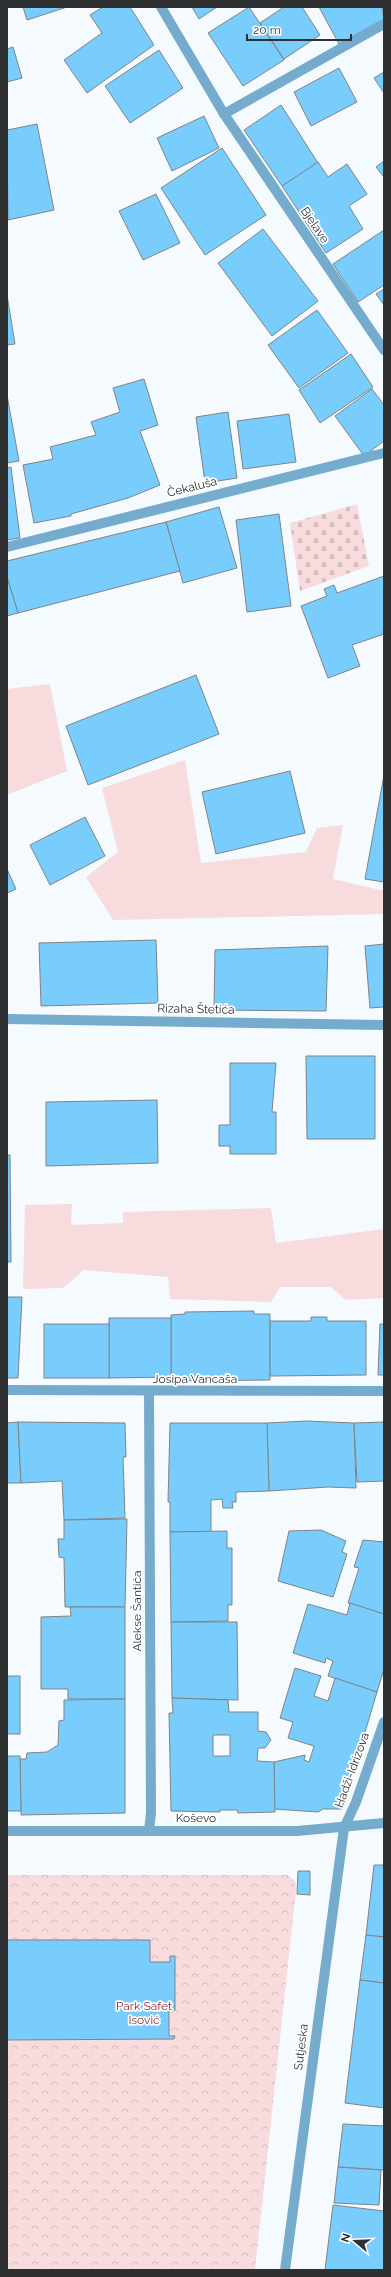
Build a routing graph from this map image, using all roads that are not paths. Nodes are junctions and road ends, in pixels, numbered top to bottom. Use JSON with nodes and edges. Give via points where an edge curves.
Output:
{"nodes":[{"id":1,"x":161,"y":7,"type":"edge"},
{"id":2,"x":384,"y":24,"type":"edge"},
{"id":3,"x":224,"y":114,"type":"junction"},
{"id":4,"x":384,"y":350,"type":"edge"},
{"id":5,"x":384,"y":453,"type":"edge"},
{"id":6,"x":7,"y":547,"type":"edge"},
{"id":7,"x":7,"y":1019,"type":"edge"},
{"id":8,"x":384,"y":1025,"type":"edge"},
{"id":9,"x":7,"y":1390,"type":"edge"},
{"id":10,"x":384,"y":1391,"type":"edge"},
{"id":11,"x":149,"y":1392,"type":"junction"},
{"id":12,"x":384,"y":1722,"type":"edge"},
{"id":13,"x":384,"y":1824,"type":"edge"},
{"id":14,"x":344,"y":1828,"type":"junction"},
{"id":15,"x":149,"y":1830,"type":"junction"},
{"id":16,"x":7,"y":1832,"type":"edge"},
{"id":17,"x":285,"y":2270,"type":"edge"}],
"edges":[{"from":1,"to":3,"type":"street","name":"Bjelave"},
{"from":2,"to":3,"type":"street"},
{"from":3,"to":4,"type":"street","name":"Bjelave"},
{"from":5,"to":6,"type":"street","name":"Čekaluša"},
{"from":7,"to":8,"type":"street","name":"Rizaha Štetića"},
{"from":9,"to":11,"type":"street","name":"Josipa Vancaša"},
{"from":10,"to":11,"type":"street","name":"Josipa Vancaša"},
{"from":11,"to":15,"type":"street","name":"Alekse Šantića"},
{"from":12,"to":14,"type":"street","name":"Hadži-Idrizova","via":[[356,1802]]},
{"from":13,"to":14,"type":"street","name":"Koševo"},
{"from":14,"to":15,"type":"street","name":"Koševo","via":[[297,1831]]},
{"from":14,"to":17,"type":"street","name":"Sutjeska"},
{"from":15,"to":16,"type":"street","name":"Koševo"}]}
